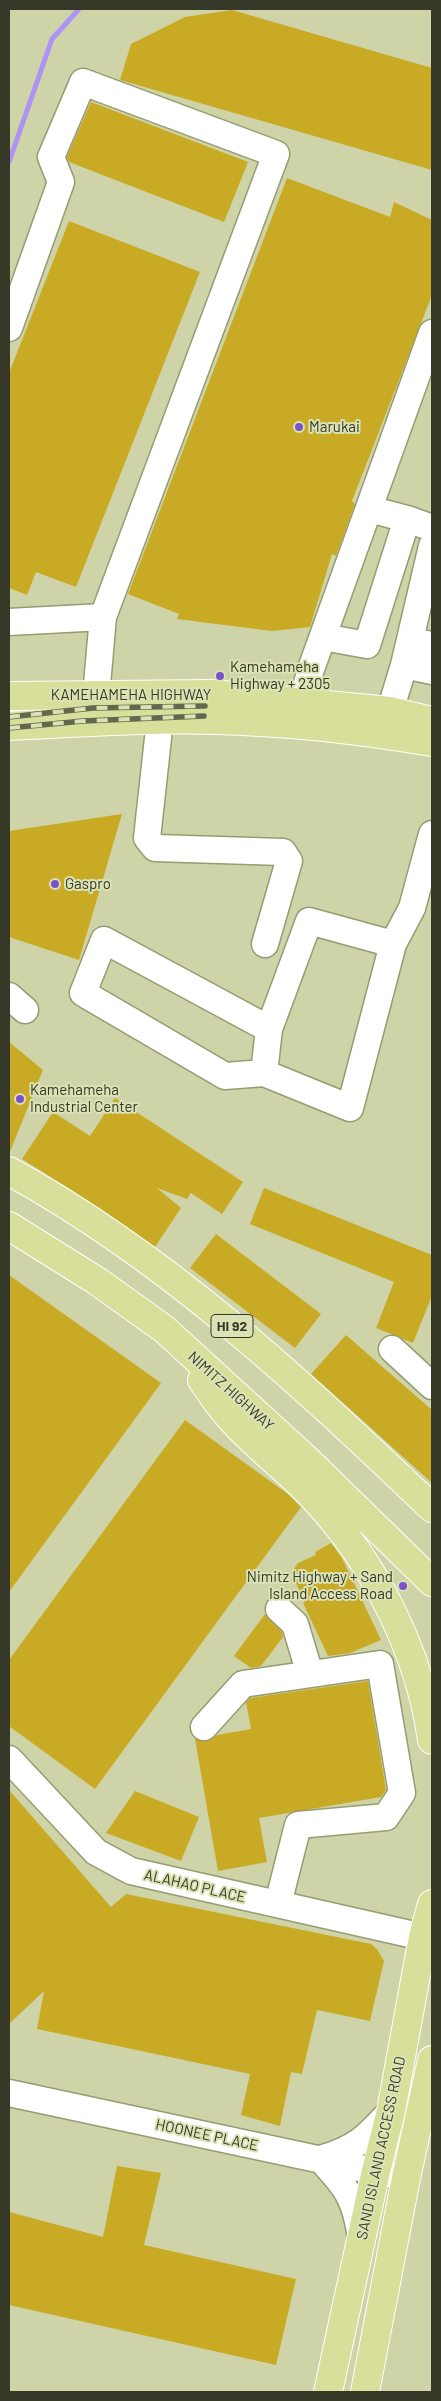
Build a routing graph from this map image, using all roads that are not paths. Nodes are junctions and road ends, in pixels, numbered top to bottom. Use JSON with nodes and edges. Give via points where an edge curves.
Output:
{"nodes":[{"id":1,"x":9,"y":328,"type":"edge"},
{"id":2,"x":432,"y":333,"type":"edge"},
{"id":3,"x":369,"y":510,"type":"junction"},
{"id":4,"x":407,"y":519,"type":"junction"},
{"id":5,"x":432,"y":528,"type":"edge"},
{"id":6,"x":432,"y":546,"type":"edge"},
{"id":7,"x":428,"y":578,"type":"edge"},
{"id":8,"x":424,"y":613,"type":"edge"},
{"id":9,"x":103,"y":617,"type":"junction"},
{"id":10,"x":9,"y":622,"type":"edge"},
{"id":11,"x":323,"y":637,"type":"junction"},
{"id":12,"x":416,"y":650,"type":"edge"},
{"id":13,"x":432,"y":671,"type":"edge"},
{"id":14,"x":9,"y":696,"type":"edge"},
{"id":15,"x":96,"y":696,"type":"junction"},
{"id":16,"x":302,"y":701,"type":"junction"},
{"id":17,"x":390,"y":711,"type":"junction"},
{"id":18,"x":160,"y":720,"type":"junction"},
{"id":19,"x":432,"y":721,"type":"edge"},
{"id":20,"x":9,"y":726,"type":"edge"},
{"id":21,"x":432,"y":742,"type":"edge"},
{"id":22,"x":432,"y":834,"type":"edge"},
{"id":23,"x":265,"y":944,"type":"dead end"},
{"id":24,"x":392,"y":944,"type":"junction"},
{"id":25,"x":269,"y":1029,"type":"junction"},
{"id":26,"x":264,"y":1073,"type":"junction"},
{"id":27,"x":9,"y":1172,"type":"edge"},
{"id":28,"x":9,"y":1226,"type":"edge"},
{"id":29,"x":164,"y":1329,"type":"junction"},
{"id":30,"x":392,"y":1349,"type":"dead end"},
{"id":31,"x":432,"y":1386,"type":"edge"},
{"id":32,"x":432,"y":1508,"type":"edge"},
{"id":33,"x":432,"y":1582,"type":"edge"},
{"id":34,"x":279,"y":1609,"type":"dead end"},
{"id":35,"x":310,"y":1674,"type":"junction"},
{"id":36,"x":204,"y":1727,"type":"dead end"},
{"id":37,"x":432,"y":1740,"type":"edge"},
{"id":38,"x":9,"y":1758,"type":"edge"},
{"id":39,"x":278,"y":1904,"type":"junction"},
{"id":40,"x":432,"y":1904,"type":"edge"},
{"id":41,"x":423,"y":1937,"type":"junction"},
{"id":42,"x":432,"y":2060,"type":"edge"},
{"id":43,"x":9,"y":2093,"type":"edge"},
{"id":44,"x":391,"y":2111,"type":"junction"},
{"id":45,"x":320,"y":2159,"type":"junction"},
{"id":46,"x":376,"y":2171,"type":"junction"},
{"id":47,"x":406,"y":2178,"type":"junction"},
{"id":48,"x":361,"y":2239,"type":"junction"},
{"id":49,"x":328,"y":2392,"type":"edge"},
{"id":50,"x":365,"y":2392,"type":"edge"}],
"edges":[{"from":1,"to":9,"type":"street","via":[[61,182],[51,157],[83,82],[276,154]]},
{"from":2,"to":3,"type":"street"},
{"from":3,"to":4,"type":"street"},
{"from":3,"to":11,"type":"street"},
{"from":4,"to":5,"type":"street"},
{"from":4,"to":11,"type":"street","via":[[367,645]]},
{"from":6,"to":7,"type":"street"},
{"from":7,"to":8,"type":"street"},
{"from":8,"to":12,"type":"street"},
{"from":9,"to":10,"type":"street"},
{"from":9,"to":15,"type":"street"},
{"from":11,"to":16,"type":"street"},
{"from":12,"to":13,"type":"street"},
{"from":12,"to":17,"type":"street"},
{"from":14,"to":15,"type":"main road","name":"KAMEHAMEHA HIGHWAY"},
{"from":15,"to":16,"type":"main road","name":"KAMEHAMEHA HIGHWAY","via":[[212,694]]},
{"from":16,"to":17,"type":"main road","name":"KAMEHAMEHA HIGHWAY"},
{"from":17,"to":19,"type":"main road","name":"KAMEHAMEHA HIGHWAY"},
{"from":18,"to":20,"type":"main road","name":"KAMEHAMEHA HIGHWAY"},
{"from":18,"to":21,"type":"main road","name":"KAMEHAMEHA HIGHWAY","via":[[302,724]]},
{"from":18,"to":23,"type":"street","via":[[147,838],[155,848],[284,852],[289,861]]},
{"from":22,"to":24,"type":"street","via":[[412,908]]},
{"from":24,"to":25,"type":"street","via":[[309,921]]},
{"from":24,"to":26,"type":"street","via":[[350,1108]]},
{"from":25,"to":26,"type":"street"},
{"from":25,"to":26,"type":"street","via":[[104,940],[83,993],[225,1076]]},
{"from":27,"to":32,"type":"main road","number":"HI 92","via":[[101,1226],[198,1296],[344,1424]]},
{"from":28,"to":29,"type":"main road","name":"NIMITZ HIGHWAY","via":[[97,1280]]},
{"from":29,"to":33,"type":"main road","name":"NIMITZ HIGHWAY","via":[[305,1458]]},
{"from":29,"to":37,"type":"main road","via":[[228,1415],[314,1498],[344,1532],[388,1606],[410,1655]]},
{"from":30,"to":31,"type":"street"},
{"from":34,"to":35,"type":"street","via":[[295,1624]]},
{"from":35,"to":36,"type":"street","via":[[243,1684]]},
{"from":35,"to":39,"type":"street","via":[[380,1664],[402,1793],[386,1817],[298,1824]]},
{"from":38,"to":39,"type":"street","name":"ALAHAO PLACE","via":[[96,1852],[131,1871]]},
{"from":39,"to":41,"type":"street","name":"ALAHAO PLACE"},
{"from":40,"to":41,"type":"main road","name":"SAND ISLAND ACCESS ROAD"},
{"from":41,"to":44,"type":"main road","name":"SAND ISLAND ACCESS ROAD"},
{"from":42,"to":47,"type":"main road","name":"SAND ISLAND ACCESS ROAD"},
{"from":43,"to":45,"type":"street","name":"HOONEE PLACE"},
{"from":44,"to":45,"type":"street","via":[[367,2137],[350,2149]]},
{"from":44,"to":46,"type":"main road","name":"SAND ISLAND ACCESS ROAD"},
{"from":45,"to":46,"type":"street","name":"HOONEE PLACE"},
{"from":45,"to":48,"type":"street","via":[[343,2184],[350,2197],[357,2211]]},
{"from":46,"to":47,"type":"street","name":"HOONEE PLACE"},
{"from":46,"to":48,"type":"main road","name":"SAND ISLAND ACCESS ROAD"},
{"from":47,"to":50,"type":"main road","name":"SAND ISLAND ACCESS ROAD"},
{"from":48,"to":49,"type":"main road","name":"SAND ISLAND ACCESS ROAD"}]}
